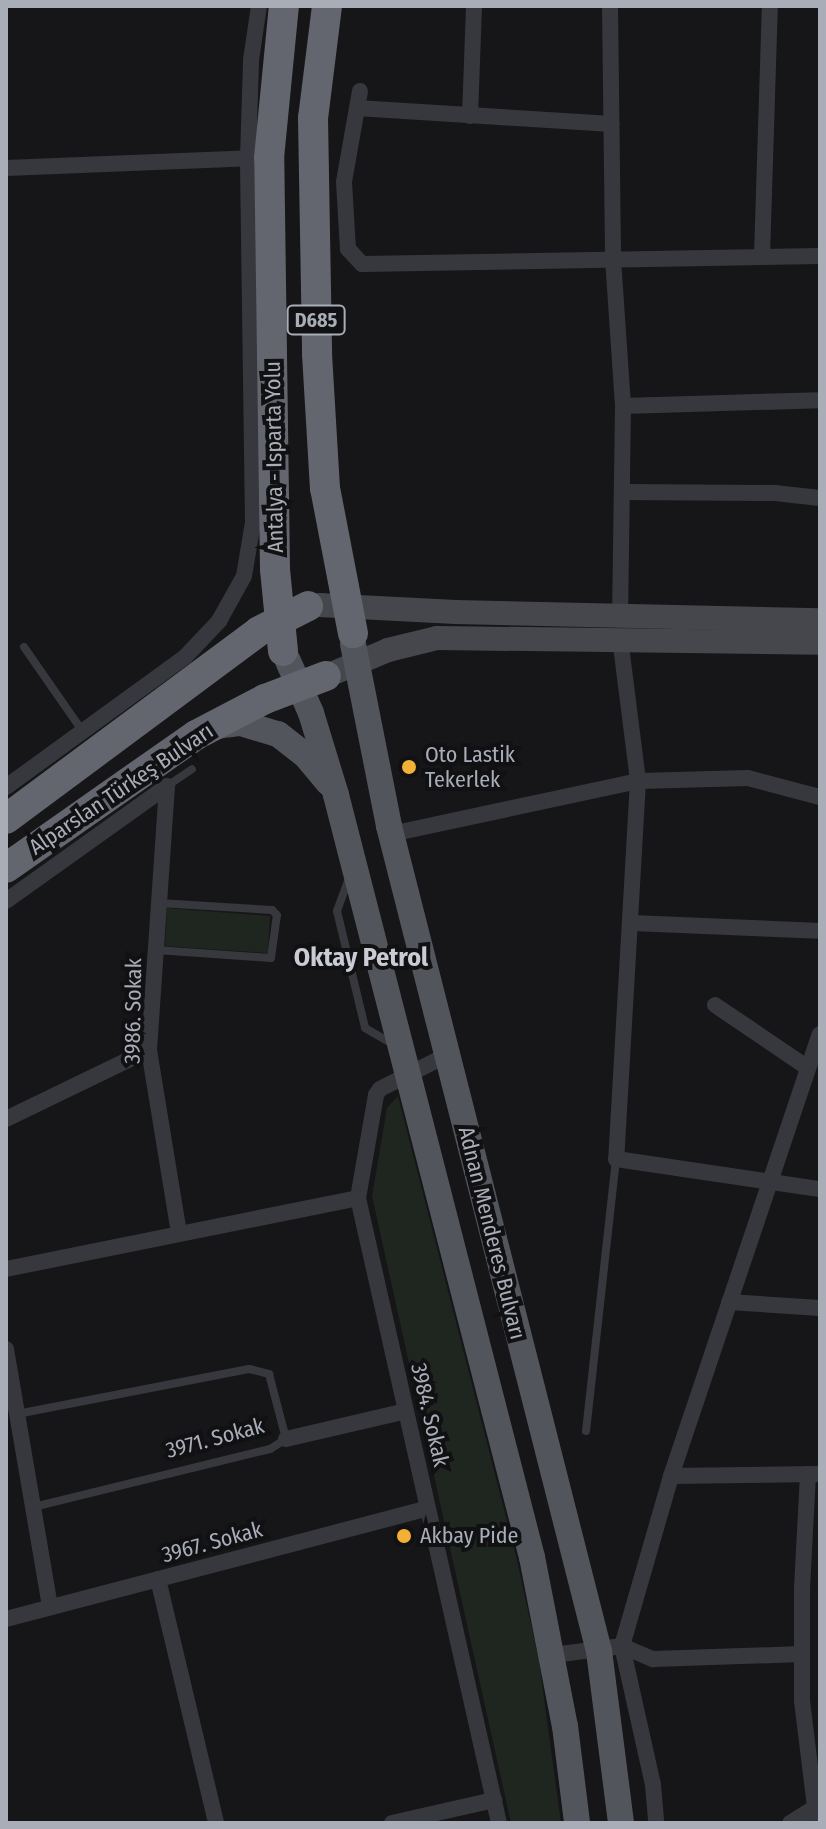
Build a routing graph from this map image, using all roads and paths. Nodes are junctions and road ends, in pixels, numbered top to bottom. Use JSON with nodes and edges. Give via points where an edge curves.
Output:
{"nodes":[{"id":1,"x":327,"y":6,"type":"edge"},
{"id":2,"x":474,"y":6,"type":"edge"},
{"id":3,"x":610,"y":6,"type":"edge"},
{"id":4,"x":770,"y":6,"type":"edge"},
{"id":5,"x":275,"y":11,"type":"edge"},
{"id":6,"x":360,"y":91,"type":"dead end"},
{"id":7,"x":357,"y":108,"type":"junction"},
{"id":8,"x":470,"y":116,"type":"junction"},
{"id":9,"x":611,"y":124,"type":"junction"},
{"id":10,"x":258,"y":158,"type":"junction"},
{"id":11,"x":6,"y":168,"type":"edge"},
{"id":12,"x":762,"y":256,"type":"junction"},
{"id":13,"x":820,"y":256,"type":"edge"},
{"id":14,"x":613,"y":259,"type":"junction"},
{"id":15,"x":820,"y":400,"type":"edge"},
{"id":16,"x":623,"y":406,"type":"junction"},
{"id":17,"x":623,"y":492,"type":"junction"},
{"id":18,"x":820,"y":498,"type":"edge"},
{"id":19,"x":277,"y":620,"type":"junction"},
{"id":20,"x":820,"y":620,"type":"edge"},
{"id":21,"x":620,"y":627,"type":"junction"},
{"id":22,"x":820,"y":643,"type":"edge"},
{"id":23,"x":324,"y":646,"type":"junction"},
{"id":24,"x":24,"y":647,"type":"dead end"},
{"id":25,"x":211,"y":726,"type":"junction"},
{"id":26,"x":90,"y":743,"type":"junction"},
{"id":27,"x":192,"y":769,"type":"dead end"},
{"id":28,"x":638,"y":781,"type":"junction"},
{"id":29,"x":167,"y":786,"type":"junction"},
{"id":30,"x":6,"y":787,"type":"edge"},
{"id":31,"x":334,"y":789,"type":"junction"},
{"id":32,"x":820,"y":797,"type":"edge"},
{"id":33,"x":6,"y":819,"type":"edge"},
{"id":34,"x":391,"y":834,"type":"junction"},
{"id":35,"x":6,"y":868,"type":"edge"},
{"id":36,"x":6,"y":901,"type":"edge"},
{"id":37,"x":159,"y":903,"type":"junction"},
{"id":38,"x":632,"y":923,"type":"junction"},
{"id":39,"x":820,"y":931,"type":"edge"},
{"id":40,"x":156,"y":950,"type":"junction"},
{"id":41,"x":715,"y":1005,"type":"dead end"},
{"id":42,"x":820,"y":1034,"type":"edge"},
{"id":43,"x":149,"y":1050,"type":"junction"},
{"id":44,"x":447,"y":1055,"type":"junction"},
{"id":45,"x":808,"y":1068,"type":"junction"},
{"id":46,"x":408,"y":1075,"type":"junction"},
{"id":47,"x":6,"y":1119,"type":"edge"},
{"id":48,"x":616,"y":1159,"type":"junction"},
{"id":49,"x":769,"y":1183,"type":"junction"},
{"id":50,"x":820,"y":1189,"type":"edge"},
{"id":51,"x":358,"y":1198,"type":"junction"},
{"id":52,"x":179,"y":1234,"type":"junction"},
{"id":53,"x":6,"y":1269,"type":"edge"},
{"id":54,"x":729,"y":1302,"type":"junction"},
{"id":55,"x":820,"y":1308,"type":"edge"},
{"id":56,"x":6,"y":1349,"type":"edge"},
{"id":57,"x":406,"y":1411,"type":"junction"},
{"id":58,"x":17,"y":1414,"type":"junction"},
{"id":59,"x":586,"y":1431,"type":"dead end"},
{"id":60,"x":286,"y":1439,"type":"junction"},
{"id":61,"x":814,"y":1474,"type":"edge"},
{"id":62,"x":671,"y":1476,"type":"junction"},
{"id":63,"x":33,"y":1507,"type":"junction"},
{"id":64,"x":428,"y":1508,"type":"junction"},
{"id":65,"x":158,"y":1579,"type":"junction"},
{"id":66,"x":50,"y":1607,"type":"junction"},
{"id":67,"x":6,"y":1619,"type":"edge"},
{"id":68,"x":610,"y":1647,"type":"junction"},
{"id":69,"x":802,"y":1654,"type":"junction"},
{"id":70,"x":553,"y":1655,"type":"junction"},
{"id":71,"x":494,"y":1800,"type":"junction"},
{"id":72,"x":818,"y":1811,"type":"edge"},
{"id":73,"x":216,"y":1823,"type":"edge"},
{"id":74,"x":392,"y":1823,"type":"edge"},
{"id":75,"x":499,"y":1823,"type":"edge"},
{"id":76,"x":577,"y":1823,"type":"edge"},
{"id":77,"x":621,"y":1823,"type":"edge"},
{"id":78,"x":656,"y":1823,"type":"edge"},
{"id":79,"x":790,"y":1823,"type":"edge"}],
"edges":[{"from":1,"to":23,"type":"highway","name":"Adnan Menderes Bulvarı","number":"D685","via":[[313,118],[325,488]]},
{"from":2,"to":8,"type":"street"},
{"from":3,"to":9,"type":"street"},
{"from":4,"to":12,"type":"street"},
{"from":5,"to":10,"type":"highway","name":"Antalya - Isparta Yolu","number":"D685"},
{"from":6,"to":7,"type":"street"},
{"from":7,"to":8,"type":"street"},
{"from":7,"to":14,"type":"street","via":[[344,182],[348,249],[362,264]]},
{"from":8,"to":9,"type":"street"},
{"from":9,"to":14,"type":"street"},
{"from":10,"to":11,"type":"street"},
{"from":10,"to":19,"type":"highway","name":"Antalya - Isparta Yolu","number":"D685"},
{"from":10,"to":26,"type":"street","via":[[253,522],[244,576],[204,639]]},
{"from":12,"to":13,"type":"street"},
{"from":12,"to":14,"type":"street"},
{"from":14,"to":16,"type":"street"},
{"from":15,"to":16,"type":"street"},
{"from":16,"to":17,"type":"street"},
{"from":17,"to":18,"type":"street"},
{"from":17,"to":21,"type":"street"},
{"from":19,"to":23,"type":"highway","name":"Alparslan Türkeş Bulvarı"},
{"from":19,"to":26,"type":"highway","name":"Alparslan Türkeş Bulvarı"},
{"from":20,"to":21,"type":"main road"},
{"from":21,"to":22,"type":"main road"},
{"from":21,"to":23,"type":"main road"},
{"from":21,"to":23,"type":"main road"},
{"from":21,"to":28,"type":"street"},
{"from":23,"to":25,"type":"highway","name":"Alparslan Türkeş Bulvarı"},
{"from":23,"to":31,"type":"main road","name":"Adnan Menderes Bulvarı"},
{"from":23,"to":34,"type":"main road","name":"Adnan Menderes Bulvarı"},
{"from":24,"to":26,"type":"lane"},
{"from":25,"to":31,"type":"main road","via":[[241,723],[278,734]]},
{"from":25,"to":35,"type":"highway","name":"Alparslan Türkeş Bulvarı"},
{"from":26,"to":30,"type":"street"},
{"from":26,"to":33,"type":"highway","name":"Alparslan Türkeş Bulvarı"},
{"from":27,"to":29,"type":"lane"},
{"from":28,"to":32,"type":"street","via":[[748,778]]},
{"from":28,"to":34,"type":"street"},
{"from":28,"to":38,"type":"street"},
{"from":29,"to":36,"type":"street"},
{"from":29,"to":37,"type":"street","name":"3986. Sokak"},
{"from":31,"to":46,"type":"main road","name":"Adnan Menderes Bulvarı"},
{"from":34,"to":44,"type":"main road","name":"Adnan Menderes Bulvarı"},
{"from":37,"to":40,"type":"street","name":"3986. Sokak"},
{"from":37,"to":40,"type":"lane","via":[[275,911],[272,958]]},
{"from":38,"to":39,"type":"street"},
{"from":38,"to":48,"type":"street"},
{"from":40,"to":43,"type":"street","name":"3986. Sokak"},
{"from":41,"to":45,"type":"street"},
{"from":42,"to":45,"type":"street"},
{"from":43,"to":47,"type":"street"},
{"from":43,"to":52,"type":"street","name":"3986. Sokak"},
{"from":44,"to":46,"type":"street","name":"3984. Sokak"},
{"from":44,"to":68,"type":"main road","name":"Adnan Menderes Bulvarı"},
{"from":45,"to":49,"type":"street"},
{"from":46,"to":51,"type":"street","name":"3984. Sokak","via":[[376,1095]]},
{"from":46,"to":70,"type":"main road","name":"Adnan Menderes Bulvarı"},
{"from":48,"to":49,"type":"street"},
{"from":48,"to":59,"type":"lane"},
{"from":49,"to":50,"type":"street"},
{"from":49,"to":54,"type":"street"},
{"from":51,"to":52,"type":"street"},
{"from":51,"to":57,"type":"street","name":"3984. Sokak"},
{"from":52,"to":53,"type":"street"},
{"from":54,"to":55,"type":"street"},
{"from":54,"to":62,"type":"street"},
{"from":56,"to":58,"type":"street"},
{"from":57,"to":60,"type":"street","name":"3971. Sokak"},
{"from":57,"to":64,"type":"street","name":"3984. Sokak"},
{"from":58,"to":60,"type":"lane","via":[[249,1369],[269,1374]]},
{"from":58,"to":63,"type":"street"},
{"from":60,"to":63,"type":"lane","name":"3971. Sokak","via":[[270,1449]]},
{"from":61,"to":62,"type":"street"},
{"from":61,"to":69,"type":"street"},
{"from":62,"to":68,"type":"street"},
{"from":63,"to":66,"type":"street"},
{"from":64,"to":65,"type":"street","name":"3967. Sokak"},
{"from":64,"to":71,"type":"street","name":"3984. Sokak"},
{"from":65,"to":66,"type":"street","name":"3967. Sokak"},
{"from":65,"to":73,"type":"street"},
{"from":66,"to":67,"type":"street","name":"3967. Sokak"},
{"from":68,"to":69,"type":"street","via":[[653,1659]]},
{"from":68,"to":70,"type":"street"},
{"from":68,"to":77,"type":"main road","name":"Adnan Menderes Bulvarı"},
{"from":68,"to":78,"type":"street","via":[[653,1785]]},
{"from":69,"to":72,"type":"street","via":[[802,1701]]},
{"from":70,"to":76,"type":"main road","name":"Adnan Menderes Bulvarı"},
{"from":71,"to":74,"type":"street"},
{"from":71,"to":75,"type":"street","name":"3984. Sokak"},
{"from":72,"to":79,"type":"street"}]}
